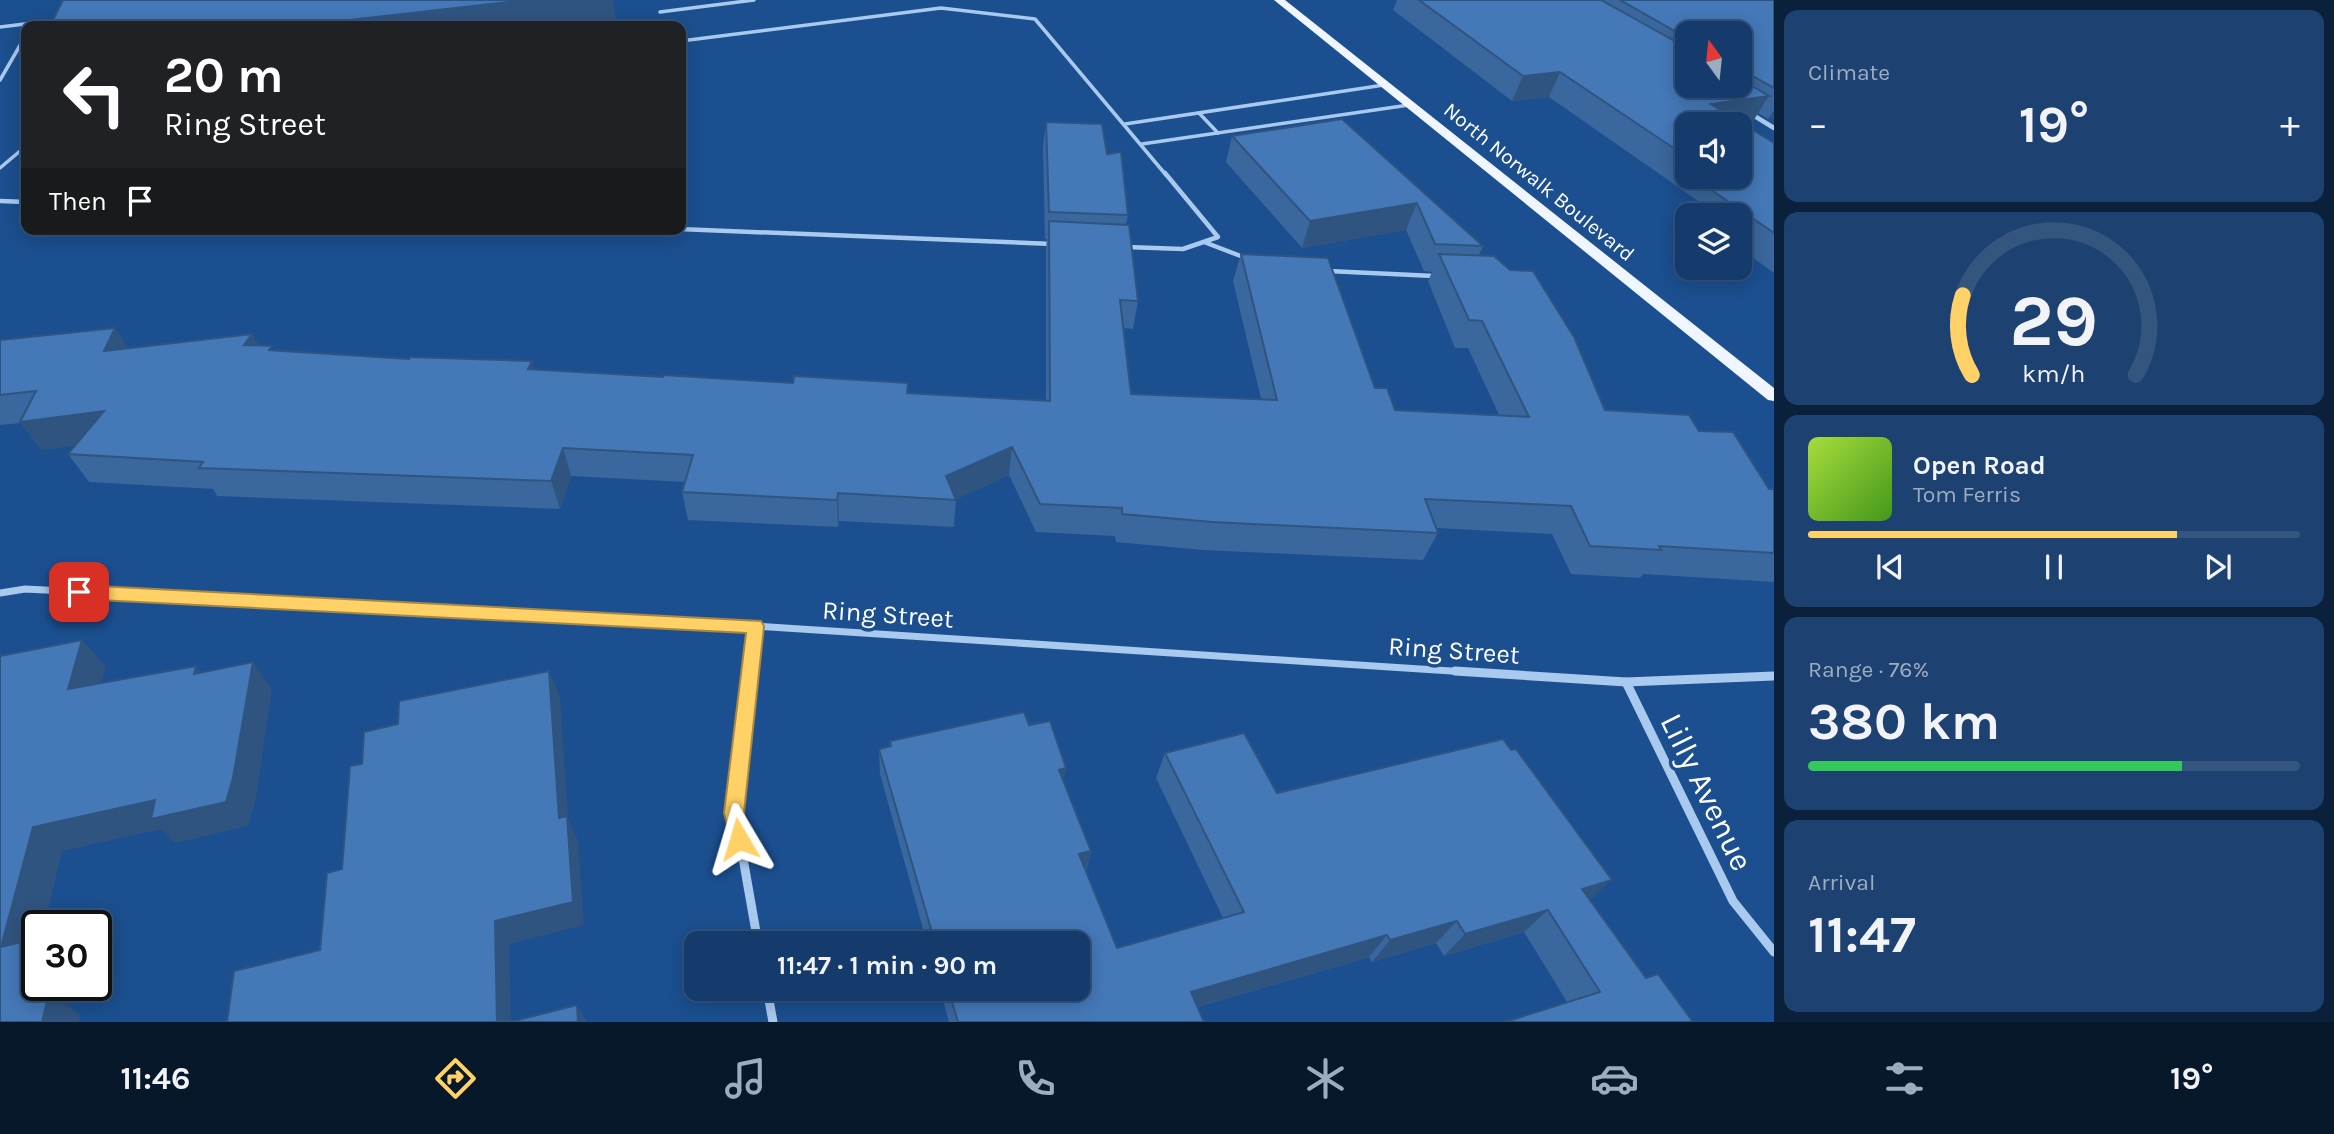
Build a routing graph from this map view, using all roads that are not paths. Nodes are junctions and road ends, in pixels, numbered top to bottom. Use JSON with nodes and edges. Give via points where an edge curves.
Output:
{"nodes":[{"id":1,"x":754,"y":0,"type":"edge"},
{"id":2,"x":1279,"y":0,"type":"edge"},
{"id":3,"x":660,"y":12,"type":"dead end"},
{"id":4,"x":21,"y":24,"type":"edge"},
{"id":5,"x":0,"y":27,"type":"edge"},
{"id":6,"x":686,"y":40,"type":"edge"},
{"id":7,"x":21,"y":44,"type":"edge"},
{"id":8,"x":0,"y":80,"type":"edge"},
{"id":9,"x":1384,"y":85,"type":"junction"},
{"id":10,"x":1409,"y":105,"type":"junction"},
{"id":11,"x":1738,"y":107,"type":"edge"},
{"id":12,"x":1199,"y":113,"type":"junction"},
{"id":13,"x":1125,"y":124,"type":"junction"},
{"id":14,"x":1774,"y":128,"type":"edge"},
{"id":15,"x":1219,"y":133,"type":"junction"},
{"id":16,"x":1142,"y":144,"type":"junction"},
{"id":17,"x":21,"y":150,"type":"edge"},
{"id":18,"x":0,"y":168,"type":"edge"},
{"id":19,"x":0,"y":201,"type":"edge"},
{"id":20,"x":21,"y":202,"type":"edge"},
{"id":21,"x":686,"y":229,"type":"edge"},
{"id":22,"x":1204,"y":242,"type":"junction"},
{"id":23,"x":1060,"y":244,"type":"edge"},
{"id":24,"x":1115,"y":246,"type":"edge"},
{"id":25,"x":1251,"y":259,"type":"edge"},
{"id":26,"x":1326,"y":271,"type":"edge"},
{"id":27,"x":1444,"y":276,"type":"edge"},
{"id":28,"x":1774,"y":396,"type":"edge"},
{"id":29,"x":0,"y":593,"type":"edge"},
{"id":30,"x":755,"y":626,"type":"junction"},
{"id":31,"x":1774,"y":676,"type":"edge"},
{"id":32,"x":1626,"y":682,"type":"junction"},
{"id":33,"x":756,"y":931,"type":"edge"},
{"id":34,"x":1774,"y":952,"type":"edge"},
{"id":35,"x":769,"y":1001,"type":"edge"},
{"id":36,"x":773,"y":1022,"type":"edge"}],
"edges":[{"from":1,"to":3,"type":"lane"},
{"from":2,"to":9,"type":"main road","name":"North Norwalk Boulevard"},
{"from":4,"to":5,"type":"lane"},
{"from":6,"to":13,"type":"lane","via":[[941,8],[1035,19]]},
{"from":7,"to":8,"type":"lane"},
{"from":9,"to":10,"type":"main road","name":"North Norwalk Boulevard"},
{"from":9,"to":12,"type":"lane"},
{"from":10,"to":15,"type":"lane"},
{"from":10,"to":28,"type":"main road","name":"North Norwalk Boulevard"},
{"from":11,"to":14,"type":"street"},
{"from":12,"to":13,"type":"lane"},
{"from":12,"to":15,"type":"lane"},
{"from":13,"to":16,"type":"lane"},
{"from":15,"to":16,"type":"lane"},
{"from":16,"to":22,"type":"lane","via":[[1218,237]]},
{"from":17,"to":18,"type":"lane"},
{"from":19,"to":20,"type":"lane"},
{"from":21,"to":23,"type":"lane"},
{"from":22,"to":24,"type":"lane","via":[[1183,249]]},
{"from":22,"to":25,"type":"lane"},
{"from":26,"to":27,"type":"lane"},
{"from":29,"to":30,"type":"street","name":"Ring Street","via":[[25,589]]},
{"from":30,"to":32,"type":"street","name":"Ring Street"},
{"from":30,"to":33,"type":"street","via":[[734,813]]},
{"from":31,"to":32,"type":"street","name":"Ring Street"},
{"from":32,"to":34,"type":"street","name":"Lilly Avenue","via":[[1732,901]]},
{"from":35,"to":36,"type":"street"}]}
